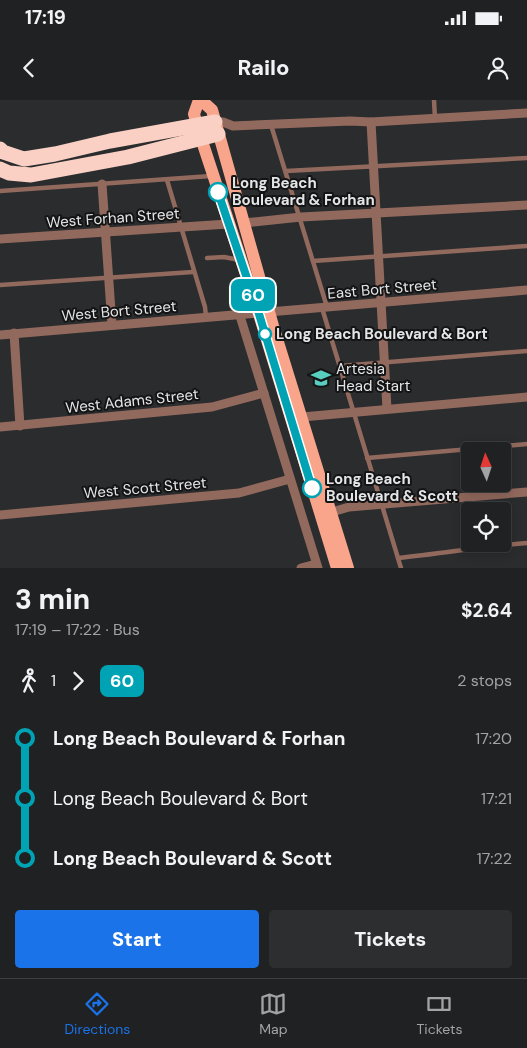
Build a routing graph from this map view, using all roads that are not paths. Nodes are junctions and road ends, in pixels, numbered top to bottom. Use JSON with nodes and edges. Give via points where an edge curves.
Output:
{"nodes":[{"id":1,"x":200,"y":100,"type":"edge"},
{"id":2,"x":434,"y":100,"type":"edge"},
{"id":3,"x":527,"y":113,"type":"edge"},
{"id":4,"x":435,"y":119,"type":"junction"},
{"id":5,"x":371,"y":122,"type":"junction"},
{"id":6,"x":271,"y":125,"type":"junction"},
{"id":7,"x":216,"y":128,"type":"junction"},
{"id":8,"x":199,"y":132,"type":"junction"},
{"id":9,"x":0,"y":150,"type":"edge"},
{"id":10,"x":527,"y":158,"type":"edge"},
{"id":11,"x":374,"y":167,"type":"junction"},
{"id":12,"x":0,"y":169,"type":"edge"},
{"id":13,"x":286,"y":171,"type":"junction"},
{"id":14,"x":213,"y":176,"type":"junction"},
{"id":15,"x":167,"y":180,"type":"junction"},
{"id":16,"x":102,"y":184,"type":"junction"},
{"id":17,"x":0,"y":191,"type":"edge"},
{"id":18,"x":527,"y":205,"type":"edge"},
{"id":19,"x":376,"y":213,"type":"junction"},
{"id":20,"x":301,"y":217,"type":"junction"},
{"id":21,"x":244,"y":223,"type":"junction"},
{"id":22,"x":228,"y":224,"type":"junction"},
{"id":23,"x":181,"y":227,"type":"junction"},
{"id":24,"x":105,"y":231,"type":"junction"},
{"id":25,"x":0,"y":239,"type":"edge"},
{"id":26,"x":527,"y":246,"type":"edge"},
{"id":27,"x":378,"y":256,"type":"junction"},
{"id":28,"x":207,"y":258,"type":"dead end"},
{"id":29,"x":241,"y":260,"type":"junction"},
{"id":30,"x":314,"y":261,"type":"junction"},
{"id":31,"x":193,"y":272,"type":"junction"},
{"id":32,"x":108,"y":278,"type":"junction"},
{"id":33,"x":0,"y":285,"type":"edge"},
{"id":34,"x":527,"y":290,"type":"edge"},
{"id":35,"x":381,"y":303,"type":"junction"},
{"id":36,"x":325,"y":308,"type":"junction"},
{"id":37,"x":264,"y":313,"type":"junction"},
{"id":38,"x":240,"y":316,"type":"junction"},
{"id":39,"x":206,"y":318,"type":"junction"},
{"id":40,"x":112,"y":326,"type":"junction"},
{"id":41,"x":14,"y":333,"type":"junction"},
{"id":42,"x":0,"y":335,"type":"edge"},
{"id":43,"x":527,"y":350,"type":"edge"},
{"id":44,"x":384,"y":363,"type":"junction"},
{"id":45,"x":340,"y":366,"type":"junction"},
{"id":46,"x":264,"y":393,"type":"junction"},
{"id":47,"x":527,"y":397,"type":"edge"},
{"id":48,"x":387,"y":410,"type":"junction"},
{"id":49,"x":354,"y":412,"type":"junction"},
{"id":50,"x":302,"y":417,"type":"junction"},
{"id":51,"x":20,"y":426,"type":"junction"},
{"id":52,"x":0,"y":428,"type":"edge"},
{"id":53,"x":527,"y":444,"type":"edge"},
{"id":54,"x":368,"y":458,"type":"junction"},
{"id":55,"x":290,"y":479,"type":"junction"},
{"id":56,"x":527,"y":492,"type":"edge"},
{"id":57,"x":382,"y":504,"type":"junction"},
{"id":58,"x":332,"y":512,"type":"junction"},
{"id":59,"x":0,"y":515,"type":"edge"},
{"id":60,"x":527,"y":543,"type":"edge"},
{"id":61,"x":398,"y":558,"type":"junction"},
{"id":62,"x":317,"y":566,"type":"edge"},
{"id":63,"x":301,"y":568,"type":"edge"},
{"id":64,"x":337,"y":568,"type":"edge"},
{"id":65,"x":348,"y":568,"type":"edge"},
{"id":66,"x":401,"y":568,"type":"edge"}],
"edges":[{"from":1,"to":7,"type":"main road","via":[[212,110]]},
{"from":1,"to":8,"type":"main road","via":[[194,114]]},
{"from":2,"to":4,"type":"lane"},
{"from":3,"to":4,"type":"street"},
{"from":4,"to":5,"type":"street"},
{"from":5,"to":6,"type":"street"},
{"from":5,"to":11,"type":"street"},
{"from":6,"to":7,"type":"street","via":[[233,126],[223,122]]},
{"from":6,"to":13,"type":"lane"},
{"from":7,"to":8,"type":"highway"},
{"from":7,"to":21,"type":"main road"},
{"from":8,"to":9,"type":"highway","via":[[110,141],[24,159]]},
{"from":8,"to":12,"type":"highway","via":[[128,157],[31,176]]},
{"from":8,"to":14,"type":"main road"},
{"from":10,"to":11,"type":"lane"},
{"from":11,"to":13,"type":"lane"},
{"from":11,"to":19,"type":"street"},
{"from":13,"to":20,"type":"lane"},
{"from":14,"to":15,"type":"lane"},
{"from":14,"to":22,"type":"main road"},
{"from":15,"to":16,"type":"lane"},
{"from":15,"to":23,"type":"lane"},
{"from":16,"to":17,"type":"lane"},
{"from":16,"to":24,"type":"street"},
{"from":18,"to":19,"type":"street"},
{"from":19,"to":20,"type":"street"},
{"from":19,"to":27,"type":"street"},
{"from":20,"to":21,"type":"street"},
{"from":20,"to":30,"type":"lane"},
{"from":21,"to":37,"type":"main road"},
{"from":22,"to":23,"type":"street","name":"West Forhan Street"},
{"from":22,"to":29,"type":"main road"},
{"from":23,"to":24,"type":"street","name":"West Forhan Street"},
{"from":23,"to":31,"type":"lane"},
{"from":24,"to":25,"type":"street","name":"West Forhan Street"},
{"from":24,"to":32,"type":"street"},
{"from":26,"to":27,"type":"lane"},
{"from":27,"to":30,"type":"lane"},
{"from":27,"to":35,"type":"street"},
{"from":28,"to":29,"type":"lane"},
{"from":29,"to":37,"type":"main road"},
{"from":30,"to":36,"type":"lane"},
{"from":31,"to":32,"type":"lane"},
{"from":31,"to":39,"type":"lane"},
{"from":32,"to":33,"type":"lane"},
{"from":32,"to":40,"type":"street"},
{"from":34,"to":35,"type":"street","name":"East Bort Street"},
{"from":35,"to":36,"type":"street","name":"East Bort Street"},
{"from":35,"to":44,"type":"street"},
{"from":36,"to":37,"type":"street","name":"East Bort Street"},
{"from":36,"to":45,"type":"lane"},
{"from":37,"to":38,"type":"street","name":"East Bort Street"},
{"from":37,"to":50,"type":"main road"},
{"from":37,"to":64,"type":"main road"},
{"from":38,"to":39,"type":"street","name":"West Bort Street"},
{"from":38,"to":46,"type":"street"},
{"from":39,"to":40,"type":"street","name":"West Bort Street"},
{"from":40,"to":41,"type":"street","name":"West Bort Street"},
{"from":41,"to":42,"type":"street","name":"West Bort Street"},
{"from":41,"to":51,"type":"street"},
{"from":43,"to":44,"type":"lane"},
{"from":44,"to":45,"type":"lane"},
{"from":44,"to":48,"type":"street"},
{"from":45,"to":49,"type":"lane"},
{"from":46,"to":51,"type":"street","name":"West Adams Street","via":[[212,407]]},
{"from":46,"to":55,"type":"street"},
{"from":47,"to":48,"type":"street"},
{"from":48,"to":49,"type":"street"},
{"from":49,"to":50,"type":"street"},
{"from":49,"to":54,"type":"lane"},
{"from":50,"to":58,"type":"main road"},
{"from":51,"to":52,"type":"street","name":"West Adams Street"},
{"from":53,"to":54,"type":"lane"},
{"from":54,"to":57,"type":"lane"},
{"from":55,"to":59,"type":"street","name":"West Scott Street","via":[[239,493]]},
{"from":55,"to":62,"type":"street"},
{"from":56,"to":57,"type":"street"},
{"from":57,"to":58,"type":"street"},
{"from":57,"to":61,"type":"lane"},
{"from":58,"to":65,"type":"main road"},
{"from":60,"to":61,"type":"lane"},
{"from":61,"to":66,"type":"lane"},
{"from":62,"to":63,"type":"street"}]}
